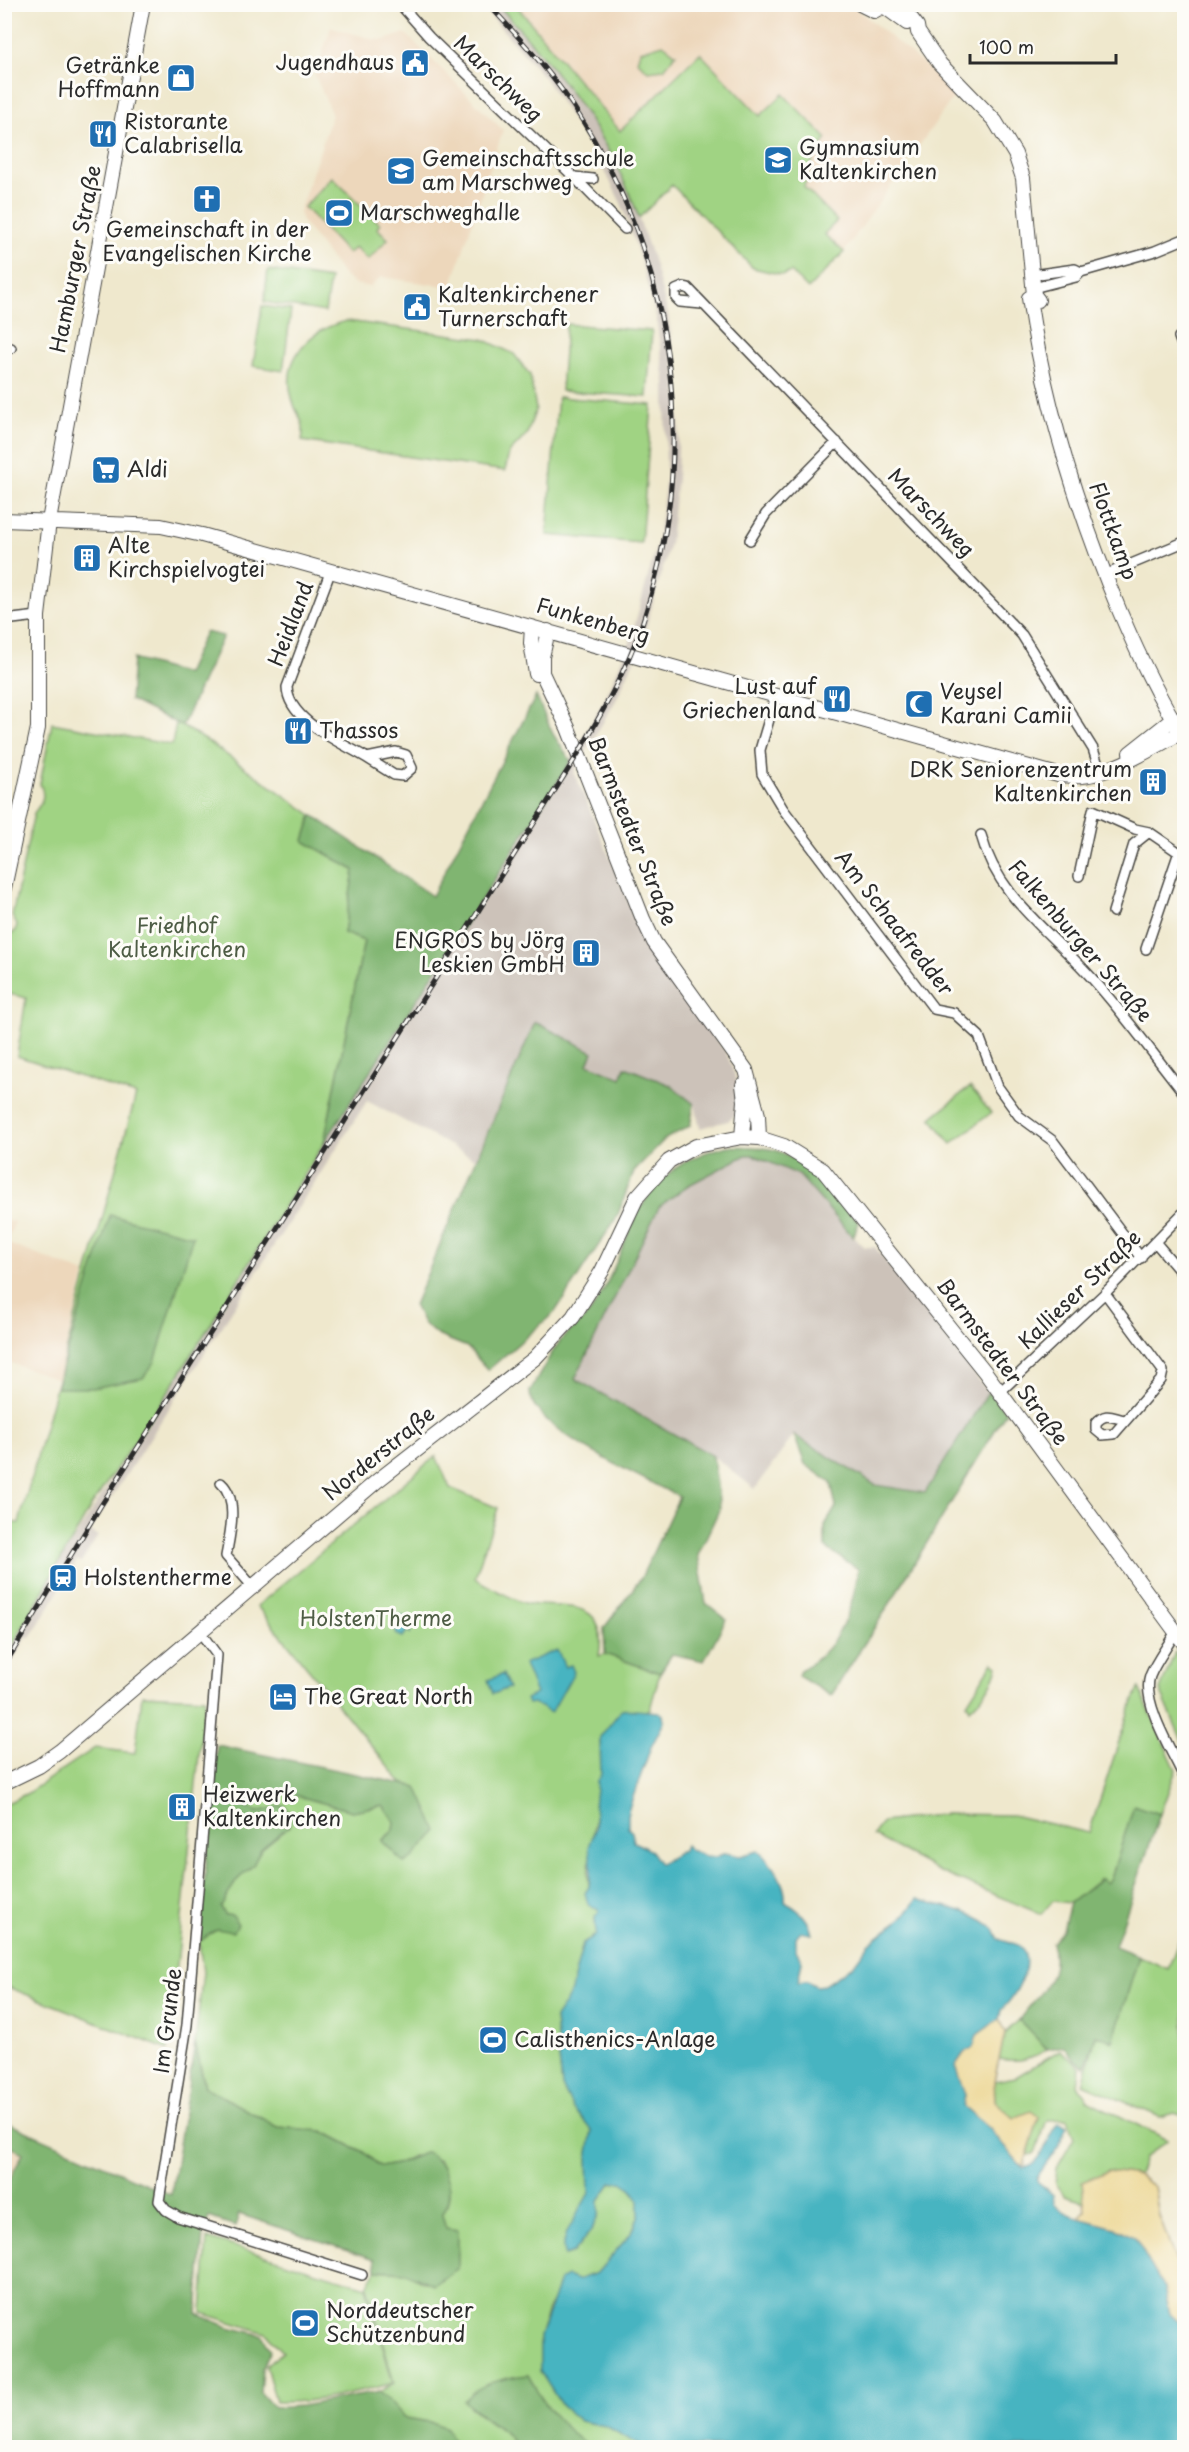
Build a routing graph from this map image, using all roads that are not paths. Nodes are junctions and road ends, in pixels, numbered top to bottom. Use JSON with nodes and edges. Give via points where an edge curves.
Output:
{"nodes":[{"id":1,"x":143,"y":4,"type":"edge"},
{"id":2,"x":400,"y":4,"type":"edge"},
{"id":3,"x":860,"y":4,"type":"edge"},
{"id":4,"x":900,"y":4,"type":"edge"},
{"id":5,"x":886,"y":6,"type":"edge"},
{"id":6,"x":918,"y":32,"type":"junction"},
{"id":7,"x":574,"y":177,"type":"junction"},
{"id":8,"x":593,"y":179,"type":"dead end"},
{"id":9,"x":625,"y":229,"type":"dead end"},
{"id":10,"x":1185,"y":239,"type":"edge"},
{"id":11,"x":1033,"y":286,"type":"junction"},
{"id":12,"x":702,"y":304,"type":"dead end"},
{"id":13,"x":1179,"y":337,"type":"dead end"},
{"id":14,"x":1185,"y":350,"type":"edge"},
{"id":15,"x":837,"y":442,"type":"junction"},
{"id":16,"x":4,"y":520,"type":"edge"},
{"id":17,"x":49,"y":521,"type":"junction"},
{"id":18,"x":750,"y":540,"type":"dead end"},
{"id":19,"x":1185,"y":542,"type":"edge"},
{"id":20,"x":331,"y":570,"type":"junction"},
{"id":21,"x":1105,"y":575,"type":"junction"},
{"id":22,"x":38,"y":616,"type":"junction"},
{"id":23,"x":4,"y":620,"type":"edge"},
{"id":24,"x":532,"y":627,"type":"junction"},
{"id":25,"x":548,"y":631,"type":"junction"},
{"id":26,"x":776,"y":696,"type":"junction"},
{"id":27,"x":557,"y":708,"type":"junction"},
{"id":28,"x":1173,"y":719,"type":"junction"},
{"id":29,"x":1183,"y":735,"type":"edge"},
{"id":30,"x":367,"y":758,"type":"dead end"},
{"id":31,"x":1120,"y":763,"type":"junction"},
{"id":32,"x":1100,"y":771,"type":"junction"},
{"id":33,"x":1149,"y":832,"type":"junction"},
{"id":34,"x":981,"y":835,"type":"dead end"},
{"id":35,"x":1182,"y":854,"type":"edge"},
{"id":36,"x":1079,"y":876,"type":"dead end"},
{"id":37,"x":4,"y":888,"type":"edge"},
{"id":38,"x":1113,"y":912,"type":"dead end"},
{"id":39,"x":1146,"y":949,"type":"dead end"},
{"id":40,"x":736,"y":1054,"type":"junction"},
{"id":41,"x":1185,"y":1094,"type":"edge"},
{"id":42,"x":742,"y":1137,"type":"junction"},
{"id":43,"x":759,"y":1138,"type":"junction"},
{"id":44,"x":1185,"y":1212,"type":"edge"},
{"id":45,"x":1156,"y":1243,"type":"junction"},
{"id":46,"x":1141,"y":1258,"type":"junction"},
{"id":47,"x":1185,"y":1276,"type":"edge"},
{"id":48,"x":1105,"y":1293,"type":"junction"},
{"id":49,"x":1000,"y":1392,"type":"junction"},
{"id":50,"x":1125,"y":1420,"type":"dead end"},
{"id":51,"x":221,"y":1483,"type":"dead end"},
{"id":52,"x":253,"y":1587,"type":"junction"},
{"id":53,"x":1176,"y":1631,"type":"junction"},
{"id":54,"x":200,"y":1632,"type":"junction"},
{"id":55,"x":1185,"y":1643,"type":"edge"},
{"id":56,"x":1185,"y":1777,"type":"edge"},
{"id":57,"x":4,"y":1783,"type":"edge"},
{"id":58,"x":362,"y":2275,"type":"dead end"}],
"edges":[{"from":1,"to":17,"type":"street","name":"Hamburger Straße"},
{"from":2,"to":7,"type":"street","name":"Marschweg"},
{"from":3,"to":5,"type":"street","name":"Flottkamp","via":[[874,11]]},
{"from":4,"to":6,"type":"street","name":"Flottkamp"},
{"from":5,"to":6,"type":"street","name":"Flottkamp"},
{"from":6,"to":11,"type":"street","name":"Flottkamp","via":[[940,64],[995,121],[1015,154],[1023,178]]},
{"from":7,"to":8,"type":"street"},
{"from":7,"to":9,"type":"street","name":"Marschweg"},
{"from":10,"to":11,"type":"street","via":[[1081,272],[1075,269]]},
{"from":11,"to":21,"type":"street","name":"Flottkamp","via":[[1029,298],[1034,329],[1067,462]]},
{"from":12,"to":15,"type":"street","name":"Marschweg"},
{"from":13,"to":14,"type":"street"},
{"from":15,"to":18,"type":"street","via":[[766,514]]},
{"from":15,"to":32,"type":"street","name":"Marschweg","via":[[1022,635],[1093,749]]},
{"from":16,"to":17,"type":"street","name":"Funkenberg"},
{"from":17,"to":20,"type":"street","name":"Funkenberg","via":[[161,526]]},
{"from":17,"to":22,"type":"street","name":"Hamburger Straße"},
{"from":19,"to":21,"type":"street"},
{"from":20,"to":24,"type":"street","name":"Funkenberg"},
{"from":20,"to":30,"type":"street","name":"Heidland","via":[[287,693],[293,709],[302,718]]},
{"from":21,"to":28,"type":"street","name":"Flottkamp","via":[[1134,645]]},
{"from":22,"to":23,"type":"street"},
{"from":22,"to":37,"type":"street","name":"Hamburger Straße","via":[[38,728]]},
{"from":24,"to":25,"type":"street","name":"Funkenberg"},
{"from":24,"to":27,"type":"street","name":"Barmstedter Straße","via":[[533,666],[538,681]]},
{"from":25,"to":26,"type":"street","name":"Funkenberg"},
{"from":25,"to":27,"type":"street","name":"Barmstedter Straße","via":[[542,673]]},
{"from":26,"to":32,"type":"street","name":"Funkenberg","via":[[1058,775],[1083,776]]},
{"from":26,"to":46,"type":"street","name":"Am Schaafredder","via":[[759,765],[783,809],[934,1009],[954,1013],[979,1036],[998,1087],[1019,1116],[1053,1141]]},
{"from":27,"to":40,"type":"street","name":"Barmstedter Straße","via":[[654,942]]},
{"from":28,"to":29,"type":"street","name":"Flottkamp"},
{"from":28,"to":31,"type":"street","name":"Funkenberg"},
{"from":29,"to":31,"type":"street","name":"Funkenberg"},
{"from":31,"to":32,"type":"street","name":"Funkenberg"},
{"from":33,"to":35,"type":"street"},
{"from":33,"to":36,"type":"street","via":[[1093,810]]},
{"from":33,"to":38,"type":"street","via":[[1134,844]]},
{"from":34,"to":41,"type":"street","name":"Falkenburger Straße","via":[[987,859],[1009,894],[1088,974]]},
{"from":35,"to":39,"type":"street"},
{"from":40,"to":42,"type":"street","name":"Barmstedter Straße","via":[[746,1101]]},
{"from":40,"to":43,"type":"street","name":"Barmstedter Straße","via":[[752,1086]]},
{"from":42,"to":43,"type":"street","name":"Barmstedter Straße"},
{"from":42,"to":52,"type":"street","name":"Norderstraße","via":[[696,1146],[669,1161],[637,1197],[588,1296],[559,1334],[511,1378],[376,1481]]},
{"from":43,"to":49,"type":"street","name":"Barmstedter Straße","via":[[784,1146],[823,1170]]},
{"from":44,"to":45,"type":"street","name":"Kallieser Straße"},
{"from":45,"to":46,"type":"street","name":"Kallieser Straße"},
{"from":45,"to":47,"type":"street"},
{"from":46,"to":48,"type":"street","name":"Kallieser Straße"},
{"from":48,"to":49,"type":"street","name":"Kallieser Straße"},
{"from":48,"to":50,"type":"street","via":[[1163,1371],[1161,1380]]},
{"from":49,"to":53,"type":"street","name":"Barmstedter Straße"},
{"from":51,"to":52,"type":"street","via":[[230,1494],[231,1504],[226,1556]]},
{"from":52,"to":54,"type":"street","name":"Norderstraße"},
{"from":53,"to":55,"type":"street","name":"Barmstedter Straße"},
{"from":53,"to":56,"type":"street","via":[[1149,1678],[1149,1693],[1152,1709]]},
{"from":54,"to":57,"type":"street","name":"Norderstraße","via":[[60,1751]]},
{"from":54,"to":58,"type":"street","name":"Im Grunde","via":[[217,1655],[187,2025],[159,2201],[178,2217]]}]}
